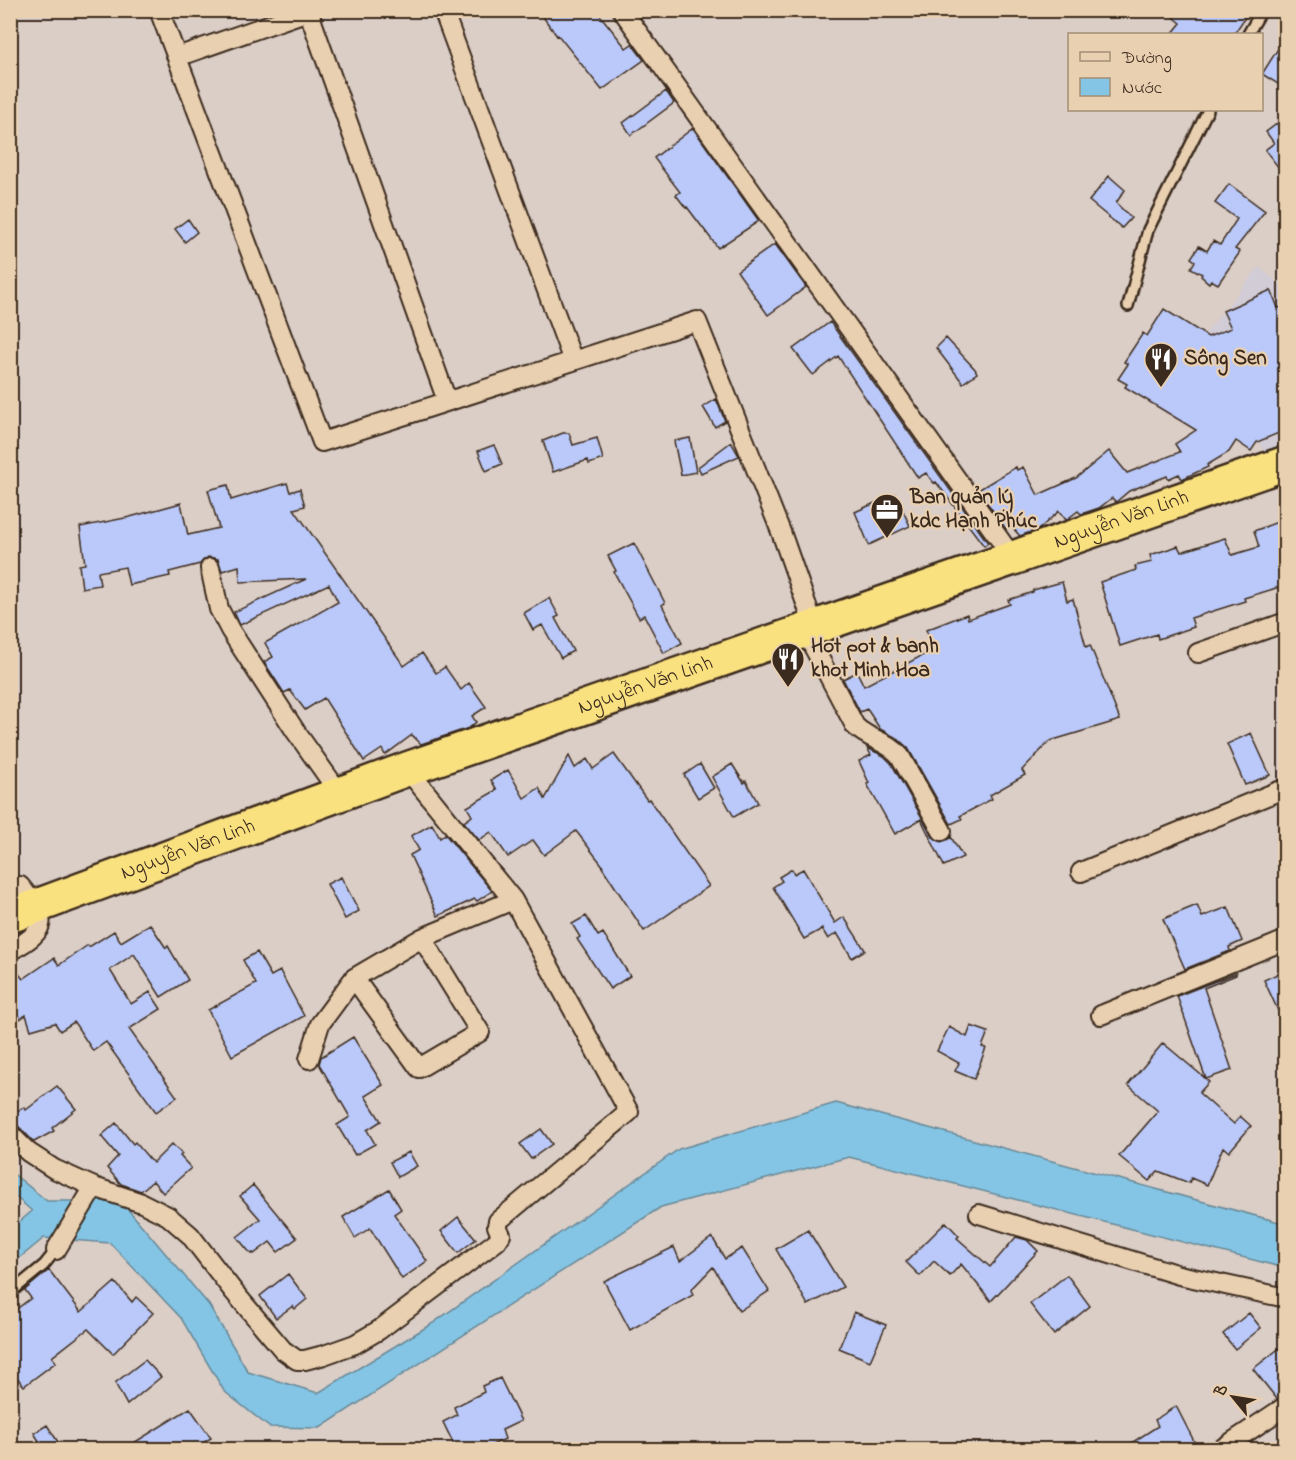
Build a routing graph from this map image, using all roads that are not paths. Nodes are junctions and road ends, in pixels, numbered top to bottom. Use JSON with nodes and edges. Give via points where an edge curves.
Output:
{"nodes":[{"id":1,"x":159,"y":10,"type":"edge"},
{"id":2,"x":443,"y":10,"type":"edge"},
{"id":3,"x":622,"y":10,"type":"edge"},
{"id":4,"x":1262,"y":10,"type":"edge"},
{"id":5,"x":308,"y":11,"type":"edge"},
{"id":6,"x":1249,"y":33,"type":"edge"},
{"id":7,"x":177,"y":57,"type":"junction"},
{"id":8,"x":1208,"y":111,"type":"edge"},
{"id":9,"x":1128,"y":306,"type":"dead end"},
{"id":10,"x":573,"y":361,"type":"junction"},
{"id":11,"x":447,"y":401,"type":"junction"},
{"id":12,"x":1286,"y":463,"type":"edge"},
{"id":13,"x":1013,"y":558,"type":"junction"},
{"id":14,"x":210,"y":568,"type":"dead end"},
{"id":15,"x":1286,"y":622,"type":"edge"},
{"id":16,"x":809,"y":627,"type":"junction"},
{"id":17,"x":1198,"y":653,"type":"dead end"},
{"id":18,"x":407,"y":769,"type":"junction"},
{"id":19,"x":1286,"y":788,"type":"edge"},
{"id":20,"x":340,"y":794,"type":"junction"},
{"id":21,"x":942,"y":831,"type":"dead end"},
{"id":22,"x":1081,"y":872,"type":"dead end"},
{"id":23,"x":513,"y":900,"type":"junction"},
{"id":24,"x":19,"y":904,"type":"edge"},
{"id":25,"x":422,"y":938,"type":"junction"},
{"id":26,"x":1286,"y":940,"type":"edge"},
{"id":27,"x":10,"y":951,"type":"edge"},
{"id":28,"x":354,"y":978,"type":"junction"},
{"id":29,"x":1101,"y":1015,"type":"dead end"},
{"id":30,"x":309,"y":1059,"type":"dead end"},
{"id":31,"x":10,"y":1134,"type":"edge"},
{"id":32,"x":90,"y":1193,"type":"junction"},
{"id":33,"x":979,"y":1214,"type":"dead end"},
{"id":34,"x":56,"y":1250,"type":"joint"},
{"id":35,"x":10,"y":1293,"type":"edge"},
{"id":36,"x":1286,"y":1298,"type":"edge"},
{"id":37,"x":1286,"y":1406,"type":"edge"},
{"id":38,"x":1220,"y":1449,"type":"edge"}],
"edges":[{"from":1,"to":7,"type":"street"},
{"from":2,"to":10,"type":"street"},
{"from":3,"to":13,"type":"street"},
{"from":4,"to":6,"type":"lane"},
{"from":5,"to":7,"type":"street"},
{"from":5,"to":11,"type":"street"},
{"from":7,"to":11,"type":"street","via":[[322,442]]},
{"from":8,"to":9,"type":"lane","via":[[1148,230]]},
{"from":10,"to":11,"type":"street"},
{"from":10,"to":16,"type":"street","via":[[697,321],[781,532]]},
{"from":12,"to":13,"type":"highway","name":"Nguyễn Văn Linh"},
{"from":13,"to":16,"type":"highway","name":"Nguyễn Văn Linh"},
{"from":14,"to":20,"type":"street","via":[[219,609],[230,630]]},
{"from":15,"to":17,"type":"street"},
{"from":16,"to":18,"type":"highway","name":"Nguyễn Văn Linh"},
{"from":16,"to":21,"type":"street","via":[[855,726],[900,756]]},
{"from":18,"to":20,"type":"highway","name":"Nguyễn Văn Linh"},
{"from":18,"to":23,"type":"street"},
{"from":19,"to":22,"type":"street"},
{"from":20,"to":24,"type":"highway","name":"Nguyễn Văn Linh"},
{"from":23,"to":25,"type":"street"},
{"from":23,"to":32,"type":"street","via":[[629,1113],[498,1221],[501,1235],[497,1241],[379,1330],[355,1344],[297,1360],[283,1350],[190,1235],[168,1216],[151,1207]]},
{"from":24,"to":27,"type":"street","via":[[40,918],[40,925],[35,936]]},
{"from":25,"to":28,"type":"street"},
{"from":25,"to":28,"type":"street","via":[[480,1032],[419,1068]]},
{"from":26,"to":29,"type":"street"},
{"from":28,"to":30,"type":"street","via":[[320,1024]]},
{"from":31,"to":32,"type":"street","via":[[28,1152]]},
{"from":32,"to":34,"type":"street"},
{"from":33,"to":36,"type":"street","via":[[1179,1275]]},
{"from":34,"to":35,"type":"lane"},
{"from":37,"to":38,"type":"street"}]}
